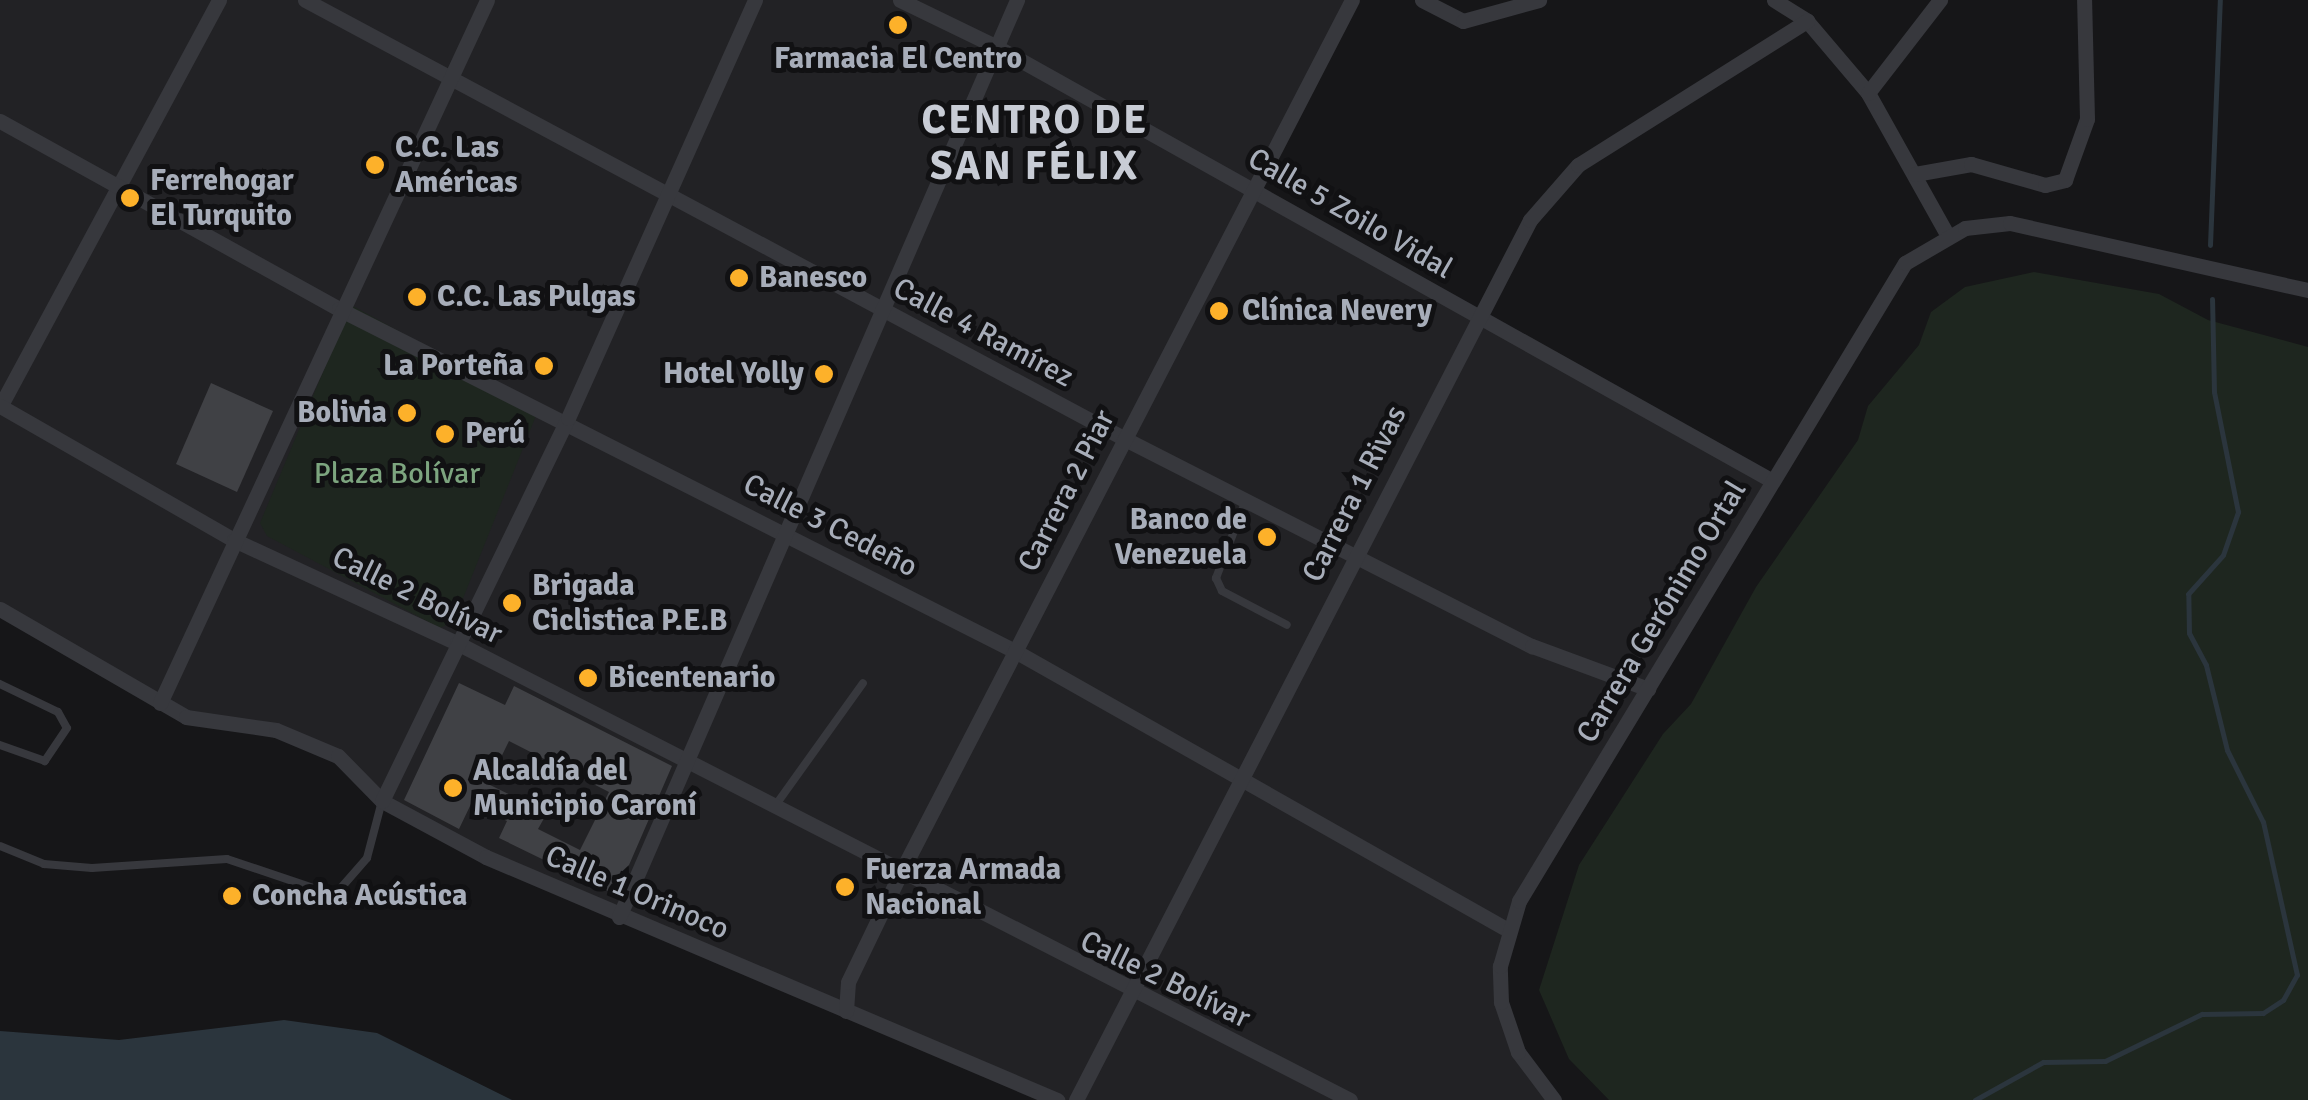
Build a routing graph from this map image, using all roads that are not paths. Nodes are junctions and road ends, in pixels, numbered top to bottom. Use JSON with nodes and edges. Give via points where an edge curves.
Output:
{"nodes":[{"id":1,"x":219,"y":0,"type":"edge"},
{"id":2,"x":306,"y":0,"type":"edge"},
{"id":3,"x":487,"y":0,"type":"edge"},
{"id":4,"x":755,"y":0,"type":"edge"},
{"id":5,"x":900,"y":0,"type":"edge"},
{"id":6,"x":1017,"y":0,"type":"edge"},
{"id":7,"x":1352,"y":0,"type":"edge"},
{"id":8,"x":1422,"y":0,"type":"edge"},
{"id":9,"x":1539,"y":0,"type":"edge"},
{"id":10,"x":1774,"y":0,"type":"edge"},
{"id":11,"x":1940,"y":0,"type":"edge"},
{"id":12,"x":2084,"y":0,"type":"edge"},
{"id":13,"x":1807,"y":21,"type":"junction"},
{"id":14,"x":996,"y":46,"type":"junction"},
{"id":15,"x":450,"y":82,"type":"junction"},
{"id":16,"x":1868,"y":94,"type":"junction"},
{"id":17,"x":0,"y":121,"type":"edge"},
{"id":18,"x":1915,"y":174,"type":"junction"},
{"id":19,"x":116,"y":187,"type":"junction"},
{"id":20,"x":1252,"y":190,"type":"junction"},
{"id":21,"x":669,"y":196,"type":"junction"},
{"id":22,"x":1948,"y":236,"type":"junction"},
{"id":23,"x":2308,"y":290,"type":"edge"},
{"id":24,"x":339,"y":309,"type":"junction"},
{"id":25,"x":886,"y":314,"type":"junction"},
{"id":26,"x":1476,"y":318,"type":"junction"},
{"id":27,"x":0,"y":406,"type":"edge"},
{"id":28,"x":568,"y":418,"type":"junction"},
{"id":29,"x":1125,"y":438,"type":"junction"},
{"id":30,"x":1771,"y":480,"type":"junction"},
{"id":31,"x":1246,"y":500,"type":"junction"},
{"id":32,"x":790,"y":538,"type":"junction"},
{"id":33,"x":234,"y":540,"type":"junction"},
{"id":34,"x":1356,"y":553,"type":"junction"},
{"id":35,"x":0,"y":608,"type":"edge"},
{"id":36,"x":1287,"y":626,"type":"dead end"},
{"id":37,"x":457,"y":643,"type":"junction"},
{"id":38,"x":1015,"y":651,"type":"junction"},
{"id":39,"x":863,"y":683,"type":"dead end"},
{"id":40,"x":0,"y":684,"type":"edge"},
{"id":41,"x":1648,"y":690,"type":"junction"},
{"id":42,"x":160,"y":704,"type":"junction"},
{"id":43,"x":0,"y":746,"type":"edge"},
{"id":44,"x":690,"y":766,"type":"junction"},
{"id":45,"x":1242,"y":777,"type":"junction"},
{"id":46,"x":382,"y":802,"type":"junction"},
{"id":47,"x":772,"y":810,"type":"junction"},
{"id":48,"x":0,"y":846,"type":"edge"},
{"id":49,"x":899,"y":876,"type":"junction"},
{"id":50,"x":619,"y":916,"type":"junction"},
{"id":51,"x":1508,"y":930,"type":"junction"},
{"id":52,"x":1129,"y":994,"type":"junction"},
{"id":53,"x":846,"y":1011,"type":"junction"},
{"id":54,"x":1057,"y":1100,"type":"edge"},
{"id":55,"x":1076,"y":1100,"type":"edge"},
{"id":56,"x":1350,"y":1100,"type":"edge"},
{"id":57,"x":1554,"y":1100,"type":"edge"}],
"edges":[{"from":1,"to":19,"type":"street"},
{"from":2,"to":15,"type":"street","name":"Calle 4 Ramírez"},
{"from":3,"to":15,"type":"street"},
{"from":4,"to":21,"type":"street"},
{"from":5,"to":14,"type":"street","name":"Calle 5 Zoilo Vidal"},
{"from":6,"to":14,"type":"street"},
{"from":7,"to":20,"type":"street","name":"Carrera 2 Piar"},
{"from":8,"to":9,"type":"street","via":[[1463,21]]},
{"from":10,"to":13,"type":"street"},
{"from":11,"to":16,"type":"street"},
{"from":12,"to":18,"type":"street","via":[[2086,119],[2066,180],[2045,185],[1971,164]]},
{"from":13,"to":16,"type":"street"},
{"from":13,"to":26,"type":"street","name":"Carrera 1 Rivas","via":[[1578,165],[1530,220]]},
{"from":14,"to":20,"type":"street","name":"Calle 5 Zoilo Vidal"},
{"from":14,"to":25,"type":"street"},
{"from":15,"to":21,"type":"street","name":"Calle 4 Ramírez"},
{"from":15,"to":24,"type":"street"},
{"from":16,"to":18,"type":"street"},
{"from":17,"to":19,"type":"street","name":"Calle 3 Cedeño"},
{"from":18,"to":22,"type":"street"},
{"from":19,"to":24,"type":"street","name":"Calle 3 Cedeño"},
{"from":19,"to":27,"type":"street"},
{"from":20,"to":26,"type":"street","name":"Calle 5 Zoilo Vidal"},
{"from":20,"to":29,"type":"street","name":"Carrera 2 Piar"},
{"from":21,"to":25,"type":"street","name":"Calle 4 Ramírez"},
{"from":21,"to":28,"type":"street"},
{"from":22,"to":23,"type":"street","name":"Carrera Gerónimo Ortal","via":[[2010,223]]},
{"from":22,"to":30,"type":"street","name":"Carrera Gerónimo Ortal","via":[[1918,252],[1888,285]]},
{"from":24,"to":28,"type":"street","name":"Calle 3 Cedeño"},
{"from":24,"to":33,"type":"street"},
{"from":25,"to":29,"type":"street","name":"Calle 4 Ramírez"},
{"from":25,"to":32,"type":"street"},
{"from":26,"to":30,"type":"street","name":"Calle 5 Zoilo Vidal"},
{"from":26,"to":34,"type":"street","name":"Carrera 1 Rivas"},
{"from":27,"to":33,"type":"street","name":"Calle 2 Bolívar"},
{"from":28,"to":32,"type":"street","name":"Calle 3 Cedeño"},
{"from":28,"to":37,"type":"street"},
{"from":29,"to":31,"type":"street","name":"Calle 4 Ramírez"},
{"from":29,"to":38,"type":"street","name":"Carrera 2 Piar"},
{"from":30,"to":41,"type":"street","name":"Carrera Gerónimo Ortal"},
{"from":31,"to":34,"type":"street","name":"Calle 4 Ramírez"},
{"from":31,"to":36,"type":"lane","via":[[1216,578],[1222,592]]},
{"from":32,"to":38,"type":"street","name":"Calle 3 Cedeño"},
{"from":32,"to":44,"type":"street"},
{"from":33,"to":37,"type":"street","name":"Calle 2 Bolívar"},
{"from":33,"to":42,"type":"street"},
{"from":34,"to":41,"type":"street","name":"Calle 4 Ramírez","via":[[1532,646]]},
{"from":34,"to":45,"type":"street","name":"Carrera 1 Rivas"},
{"from":35,"to":42,"type":"street","name":"Calle 1 Orinoco"},
{"from":37,"to":44,"type":"street","name":"Calle 2 Bolívar"},
{"from":37,"to":46,"type":"street"},
{"from":38,"to":45,"type":"street","name":"Calle 3 Cedeño"},
{"from":38,"to":49,"type":"street","name":"Carrera 2 Piar"},
{"from":39,"to":47,"type":"lane"},
{"from":40,"to":43,"type":"lane","via":[[58,712],[67,728],[45,761]]},
{"from":41,"to":51,"type":"street","name":"Carrera Gerónimo Ortal"},
{"from":42,"to":46,"type":"street","name":"Calle 1 Orinoco","via":[[186,717],[276,730],[338,756]]},
{"from":44,"to":47,"type":"street","name":"Calle 2 Bolívar"},
{"from":44,"to":50,"type":"street"},
{"from":45,"to":51,"type":"street","name":"Calle 3 Cedeño"},
{"from":45,"to":52,"type":"street","name":"Carrera 1 Rivas"},
{"from":46,"to":48,"type":"lane","via":[[366,858],[340,889],[325,892],[227,859],[92,868],[44,864]]},
{"from":46,"to":50,"type":"street","name":"Calle 1 Orinoco"},
{"from":47,"to":49,"type":"street","name":"Calle 2 Bolívar"},
{"from":49,"to":52,"type":"street","name":"Calle 2 Bolívar"},
{"from":49,"to":53,"type":"street","name":"Carrera 2 Piar","via":[[848,982]]},
{"from":50,"to":53,"type":"street","name":"Calle 1 Orinoco"},
{"from":51,"to":57,"type":"street","name":"Carrera Gerónimo Ortal","via":[[1500,966],[1505,1020]]},
{"from":52,"to":55,"type":"street","name":"Carrera 1 Rivas"},
{"from":52,"to":56,"type":"street","name":"Calle 2 Bolívar"},
{"from":53,"to":54,"type":"street","name":"Calle 1 Orinoco"}]}
